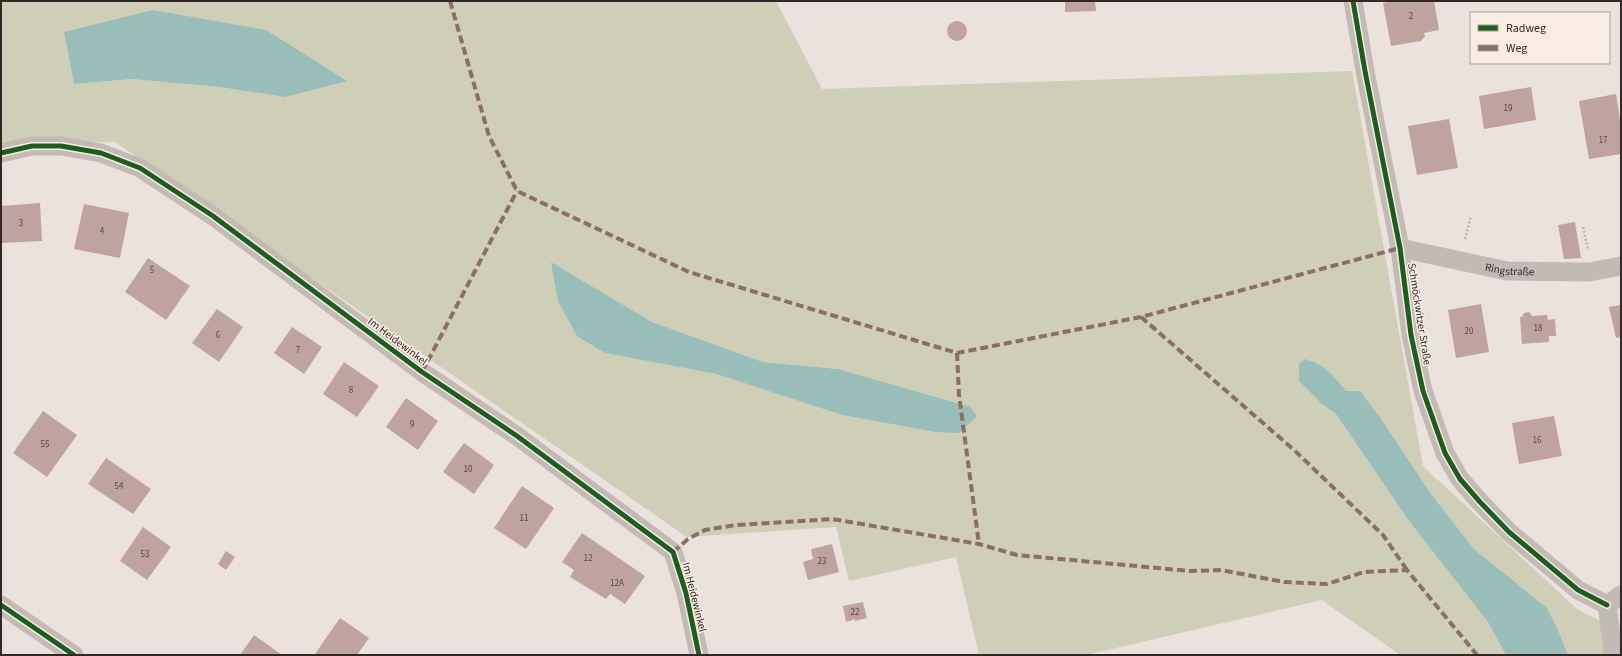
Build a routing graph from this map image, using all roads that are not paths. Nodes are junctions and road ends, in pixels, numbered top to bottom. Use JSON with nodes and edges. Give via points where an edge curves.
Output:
{"nodes":[{"id":1,"x":1353,"y":1,"type":"edge"},
{"id":2,"x":1,"y":152,"type":"edge"},
{"id":3,"x":1400,"y":248,"type":"junction"},
{"id":4,"x":1621,"y":266,"type":"edge"},
{"id":5,"x":1614,"y":600,"type":"edge"},
{"id":6,"x":1,"y":605,"type":"edge"},
{"id":7,"x":74,"y":655,"type":"edge"},
{"id":8,"x":699,"y":655,"type":"edge"},
{"id":9,"x":1612,"y":655,"type":"edge"}],
"edges":[{"from":1,"to":3,"type":"street","name":"Schmöckwitzer Straße"},
{"from":2,"to":8,"type":"street","name":"Im Heidewinkel","via":[[32,146],[61,146],[101,153],[140,168],[213,216],[422,372],[517,436],[673,552],[686,593]]},
{"from":3,"to":4,"type":"street","name":"Ringstraße","via":[[1507,272],[1588,272]]},
{"from":3,"to":5,"type":"street","name":"Schmöckwitzer Straße","via":[[1411,335],[1423,391],[1445,454],[1456,473],[1509,532],[1578,590]]},
{"from":5,"to":9,"type":"street"},
{"from":6,"to":7,"type":"street"}]}
